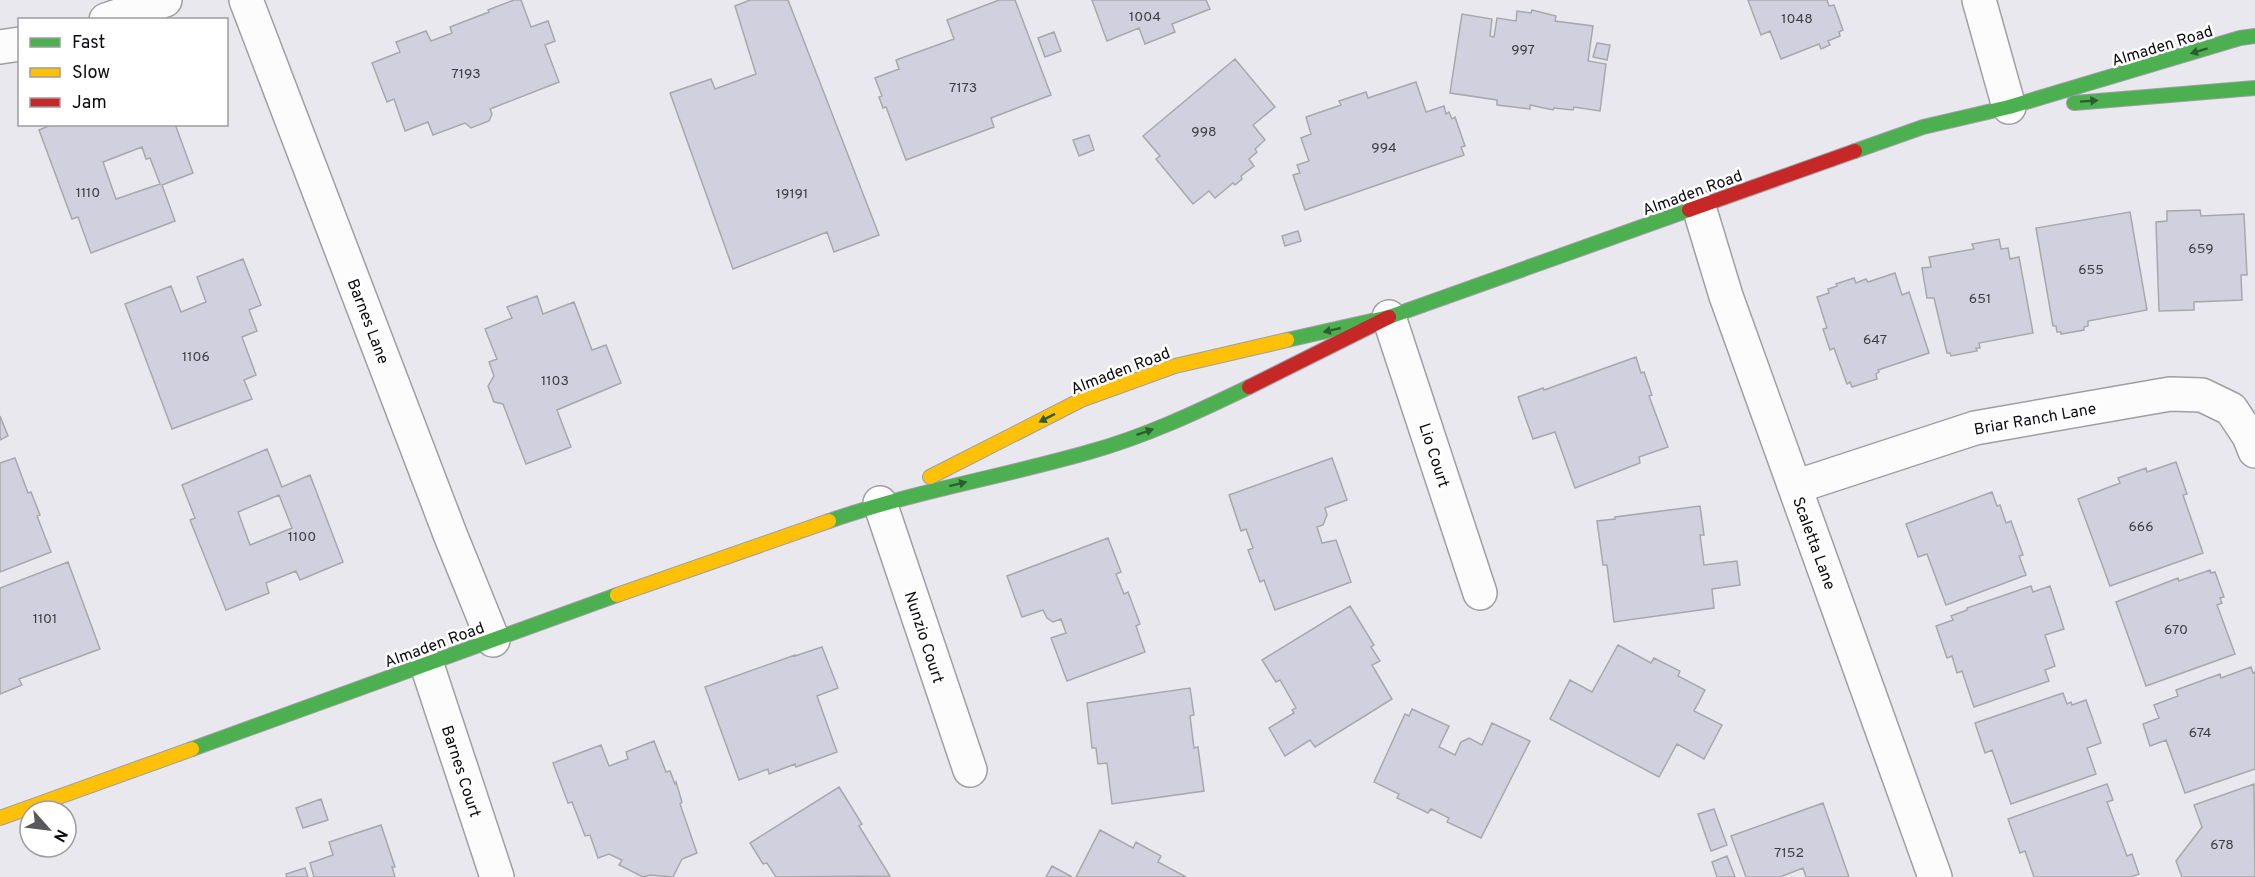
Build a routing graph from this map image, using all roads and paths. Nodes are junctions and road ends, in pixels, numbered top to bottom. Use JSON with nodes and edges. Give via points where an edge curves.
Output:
{"nodes":[{"id":1,"x":165,"y":0,"type":"edge"},
{"id":2,"x":246,"y":0,"type":"edge"},
{"id":3,"x":1978,"y":0,"type":"edge"},
{"id":4,"x":112,"y":18,"type":"edge"},
{"id":5,"x":2255,"y":36,"type":"edge"},
{"id":6,"x":18,"y":44,"type":"edge"},
{"id":7,"x":0,"y":47,"type":"edge"},
{"id":8,"x":2255,"y":88,"type":"edge"},
{"id":9,"x":2009,"y":107,"type":"junction"},
{"id":10,"x":1700,"y":207,"type":"junction"},
{"id":11,"x":1389,"y":317,"type":"junction"},
{"id":12,"x":2255,"y":451,"type":"edge"},
{"id":13,"x":1795,"y":487,"type":"junction"},
{"id":14,"x":880,"y":503,"type":"junction"},
{"id":15,"x":1480,"y":593,"type":"dead end"},
{"id":16,"x":494,"y":640,"type":"junction"},
{"id":17,"x":427,"y":665,"type":"junction"},
{"id":18,"x":970,"y":771,"type":"dead end"},
{"id":19,"x":0,"y":818,"type":"edge"},
{"id":20,"x":497,"y":877,"type":"edge"},
{"id":21,"x":1935,"y":877,"type":"edge"}],
"edges":[{"from":1,"to":4,"type":"street"},
{"from":2,"to":16,"type":"street","name":"Barnes Lane"},
{"from":3,"to":9,"type":"street"},
{"from":5,"to":9,"type":"street","name":"Almaden Road","one_way":true},
{"from":6,"to":7,"type":"street"},
{"from":9,"to":8,"type":"street","name":"Almaden Road","one_way":true},
{"from":9,"to":10,"type":"street","name":"Almaden Road","via":[[1923,127]]},
{"from":10,"to":11,"type":"street","name":"Almaden Road"},
{"from":10,"to":13,"type":"street","name":"Scaletta Lane","via":[[1726,296]]},
{"from":14,"to":11,"type":"street","name":"Almaden Road","one_way":true,"via":[[1090,452],[1188,417]]},
{"from":11,"to":14,"type":"street","name":"Almaden Road","one_way":true,"via":[[1175,366],[1082,400]]},
{"from":11,"to":15,"type":"street","name":"Lio Court"},
{"from":12,"to":13,"type":"street","name":"Briar Ranch Lane","via":[[2231,409],[2202,395],[2170,394],[1975,428]]},
{"from":13,"to":21,"type":"street","name":"Scaletta Lane"},
{"from":14,"to":16,"type":"street","name":"Almaden Road"},
{"from":14,"to":18,"type":"street","name":"Nunzio Court"},
{"from":16,"to":17,"type":"street","name":"Almaden Road"},
{"from":17,"to":19,"type":"street","name":"Almaden Road"},
{"from":17,"to":20,"type":"street","name":"Barnes Court"}]}
